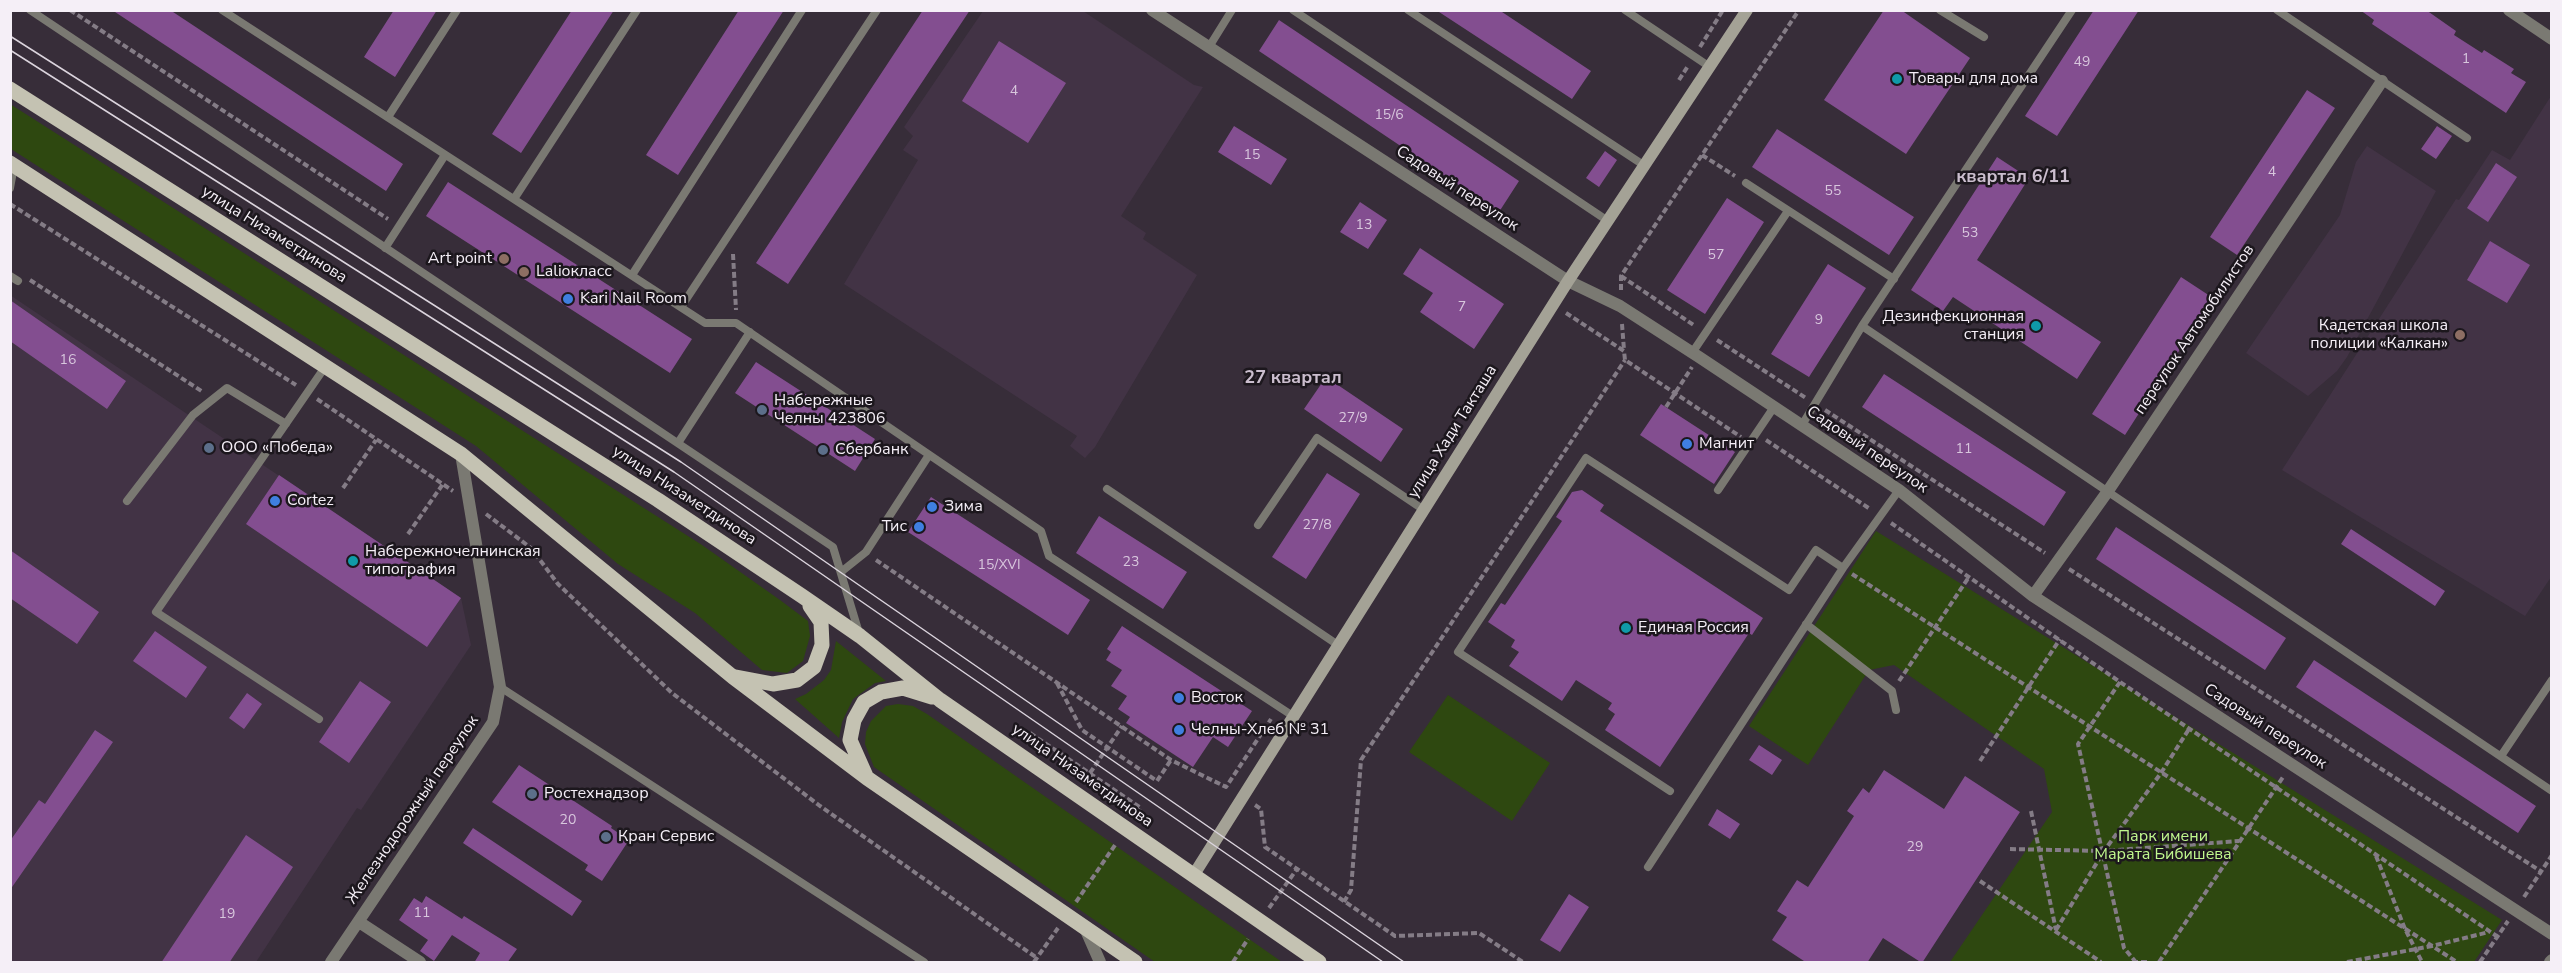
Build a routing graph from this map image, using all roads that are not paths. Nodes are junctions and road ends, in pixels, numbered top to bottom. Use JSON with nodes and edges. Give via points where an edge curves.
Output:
{"nodes":[{"id":1,"x":30,"y":10,"type":"edge"},
{"id":2,"x":222,"y":10,"type":"edge"},
{"id":3,"x":458,"y":10,"type":"edge"},
{"id":4,"x":637,"y":10,"type":"edge"},
{"id":5,"x":802,"y":10,"type":"edge"},
{"id":6,"x":878,"y":10,"type":"edge"},
{"id":7,"x":1152,"y":10,"type":"edge"},
{"id":8,"x":1232,"y":10,"type":"edge"},
{"id":9,"x":1293,"y":10,"type":"edge"},
{"id":10,"x":1408,"y":10,"type":"edge"},
{"id":11,"x":1625,"y":10,"type":"edge"},
{"id":12,"x":1747,"y":10,"type":"edge"},
{"id":13,"x":1940,"y":10,"type":"edge"},
{"id":14,"x":2072,"y":10,"type":"edge"},
{"id":15,"x":2277,"y":10,"type":"edge"},
{"id":16,"x":2510,"y":10,"type":"edge"},
{"id":17,"x":1984,"y":37,"type":"dead end"},
{"id":18,"x":2552,"y":39,"type":"edge"},
{"id":19,"x":1209,"y":47,"type":"junction"},
{"id":20,"x":1710,"y":68,"type":"junction"},
{"id":21,"x":2382,"y":81,"type":"junction"},
{"id":22,"x":10,"y":88,"type":"edge"},
{"id":23,"x":388,"y":117,"type":"junction"},
{"id":24,"x":2467,"y":138,"type":"dead end"},
{"id":25,"x":445,"y":154,"type":"junction"},
{"id":26,"x":12,"y":164,"type":"edge"},
{"id":27,"x":1645,"y":166,"type":"junction"},
{"id":28,"x":1746,"y":183,"type":"road end"},
{"id":29,"x":10,"y":188,"type":"edge"},
{"id":30,"x":514,"y":199,"type":"junction"},
{"id":31,"x":1788,"y":211,"type":"junction"},
{"id":32,"x":1608,"y":221,"type":"junction"},
{"id":33,"x":385,"y":248,"type":"junction"},
{"id":34,"x":632,"y":275,"type":"junction"},
{"id":35,"x":1894,"y":279,"type":"junction"},
{"id":36,"x":1568,"y":281,"type":"junction"},
{"id":37,"x":681,"y":307,"type":"junction"},
{"id":38,"x":1862,"y":326,"type":"junction"},
{"id":39,"x":750,"y":332,"type":"junction"},
{"id":40,"x":1696,"y":355,"type":"junction"},
{"id":41,"x":325,"y":367,"type":"junction"},
{"id":42,"x":1774,"y":407,"type":"junction"},
{"id":43,"x":285,"y":424,"type":"junction"},
{"id":44,"x":1802,"y":425,"type":"junction"},
{"id":45,"x":678,"y":443,"type":"junction"},
{"id":46,"x":461,"y":454,"type":"junction"},
{"id":47,"x":929,"y":455,"type":"junction"},
{"id":48,"x":1107,"y":489,"type":"dead end"},
{"id":49,"x":1718,"y":490,"type":"dead end"},
{"id":50,"x":1899,"y":490,"type":"junction"},
{"id":51,"x":2108,"y":490,"type":"junction"},
{"id":52,"x":128,"y":501,"type":"dead end"},
{"id":53,"x":1424,"y":510,"type":"junction"},
{"id":54,"x":1258,"y":525,"type":"dead end"},
{"id":55,"x":1843,"y":568,"type":"junction"},
{"id":56,"x":841,"y":572,"type":"junction"},
{"id":57,"x":802,"y":596,"type":"junction"},
{"id":58,"x":2033,"y":596,"type":"junction"},
{"id":59,"x":1806,"y":624,"type":"junction"},
{"id":60,"x":860,"y":636,"type":"junction"},
{"id":61,"x":1338,"y":645,"type":"junction"},
{"id":62,"x":733,"y":677,"type":"junction"},
{"id":63,"x":2552,"y":680,"type":"edge"},
{"id":64,"x":500,"y":687,"type":"junction"},
{"id":65,"x":940,"y":700,"type":"junction"},
{"id":66,"x":1896,"y":710,"type":"dead end"},
{"id":67,"x":1293,"y":716,"type":"junction"},
{"id":68,"x":319,"y":719,"type":"dead end"},
{"id":69,"x":2501,"y":756,"type":"junction"},
{"id":70,"x":867,"y":778,"type":"junction"},
{"id":71,"x":1670,"y":791,"type":"dead end"},
{"id":72,"x":2552,"y":791,"type":"edge"},
{"id":73,"x":1648,"y":867,"type":"dead end"},
{"id":74,"x":1193,"y":876,"type":"junction"},
{"id":75,"x":359,"y":922,"type":"junction"},
{"id":76,"x":1085,"y":928,"type":"junction"},
{"id":77,"x":2552,"y":933,"type":"edge"},
{"id":78,"x":331,"y":963,"type":"edge"},
{"id":79,"x":420,"y":963,"type":"edge"},
{"id":80,"x":924,"y":963,"type":"edge"},
{"id":81,"x":1100,"y":963,"type":"edge"},
{"id":82,"x":1135,"y":963,"type":"edge"},
{"id":83,"x":1319,"y":963,"type":"edge"}],
"edges":[{"from":1,"to":33,"type":"lane"},
{"from":2,"to":23,"type":"lane"},
{"from":3,"to":23,"type":"lane"},
{"from":4,"to":30,"type":"lane"},
{"from":5,"to":34,"type":"lane"},
{"from":6,"to":37,"type":"lane"},
{"from":7,"to":19,"type":"street","name":"Садовый переулок"},
{"from":8,"to":19,"type":"lane"},
{"from":9,"to":32,"type":"lane"},
{"from":10,"to":27,"type":"lane"},
{"from":11,"to":20,"type":"lane"},
{"from":12,"to":20,"type":"main road","name":"улица Хади Такташа"},
{"from":13,"to":17,"type":"lane"},
{"from":14,"to":35,"type":"lane"},
{"from":15,"to":21,"type":"lane"},
{"from":16,"to":18,"type":"street"},
{"from":19,"to":36,"type":"street","name":"Садовый переулок"},
{"from":20,"to":27,"type":"main road","name":"улица Хади Такташа"},
{"from":21,"to":24,"type":"lane"},
{"from":21,"to":51,"type":"street","name":"переулок Автомобилистов"},
{"from":22,"to":57,"type":"main road","name":"улица Низаметдинова","via":[[648,493]]},
{"from":23,"to":25,"type":"lane"},
{"from":25,"to":30,"type":"lane"},
{"from":25,"to":33,"type":"lane"},
{"from":26,"to":29,"type":"lane"},
{"from":26,"to":41,"type":"main road"},
{"from":27,"to":32,"type":"main road","name":"улица Хади Такташа"},
{"from":28,"to":31,"type":"lane"},
{"from":30,"to":34,"type":"lane"},
{"from":31,"to":35,"type":"lane"},
{"from":31,"to":40,"type":"lane"},
{"from":32,"to":36,"type":"main road","name":"улица Хади Такташа"},
{"from":33,"to":45,"type":"lane"},
{"from":34,"to":37,"type":"lane"},
{"from":35,"to":38,"type":"lane"},
{"from":36,"to":40,"type":"street","name":"Садовый переулок","via":[[1620,306]]},
{"from":36,"to":53,"type":"main road","name":"улица Хади Такташа"},
{"from":37,"to":39,"type":"lane","via":[[705,323],[736,323]]},
{"from":38,"to":44,"type":"lane"},
{"from":38,"to":51,"type":"lane"},
{"from":39,"to":45,"type":"lane"},
{"from":39,"to":47,"type":"lane"},
{"from":40,"to":42,"type":"street","name":"Садовый переулок"},
{"from":41,"to":43,"type":"lane"},
{"from":41,"to":46,"type":"main road"},
{"from":42,"to":44,"type":"street","name":"Садовый переулок"},
{"from":42,"to":49,"type":"lane"},
{"from":43,"to":52,"type":"lane","via":[[227,388],[193,415]]},
{"from":43,"to":68,"type":"lane","via":[[156,612]]},
{"from":44,"to":50,"type":"street","name":"Садовый переулок"},
{"from":45,"to":56,"type":"lane","via":[[833,547]]},
{"from":46,"to":62,"type":"main road"},
{"from":46,"to":64,"type":"street","name":"Железнодорожный переулок"},
{"from":47,"to":56,"type":"lane","via":[[866,552]]},
{"from":47,"to":67,"type":"lane","via":[[1041,531],[1049,556]]},
{"from":48,"to":61,"type":"lane"},
{"from":50,"to":55,"type":"lane"},
{"from":50,"to":58,"type":"street","name":"Садовый переулок"},
{"from":51,"to":58,"type":"street","name":"переулок Автомобилистов"},
{"from":51,"to":69,"type":"lane"},
{"from":53,"to":54,"type":"lane","via":[[1317,438]]},
{"from":53,"to":61,"type":"main road","name":"улица Хади Такташа"},
{"from":55,"to":59,"type":"lane"},
{"from":55,"to":71,"type":"lane","via":[[1816,550],[1789,590],[1586,458],[1458,652]]},
{"from":56,"to":60,"type":"lane"},
{"from":57,"to":60,"type":"main road","name":"улица Низаметдинова"},
{"from":57,"to":62,"type":"main road","via":[[821,622],[822,645],[814,667],[797,680],[773,684]]},
{"from":58,"to":77,"type":"street","name":"Садовый переулок"},
{"from":59,"to":66,"type":"lane","via":[[1892,691]]},
{"from":59,"to":73,"type":"lane"},
{"from":60,"to":65,"type":"main road","name":"улица Низаметдинова"},
{"from":61,"to":67,"type":"main road","name":"улица Хади Такташа"},
{"from":62,"to":70,"type":"main road"},
{"from":63,"to":69,"type":"lane"},
{"from":64,"to":75,"type":"street","name":"Железнодорожный переулок","via":[[493,722]]},
{"from":64,"to":80,"type":"lane"},
{"from":65,"to":70,"type":"main road","via":[[903,688],[881,692],[864,702],[854,720],[850,740]]},
{"from":65,"to":74,"type":"main road","name":"улица Низаметдинова"},
{"from":67,"to":74,"type":"main road","name":"улица Хади Такташа"},
{"from":69,"to":72,"type":"lane"},
{"from":70,"to":76,"type":"main road"},
{"from":74,"to":83,"type":"main road","name":"улица Низаметдинова"},
{"from":75,"to":78,"type":"street","name":"Железнодорожный переулок"},
{"from":75,"to":79,"type":"street"},
{"from":76,"to":81,"type":"street"},
{"from":76,"to":82,"type":"main road"}]}
